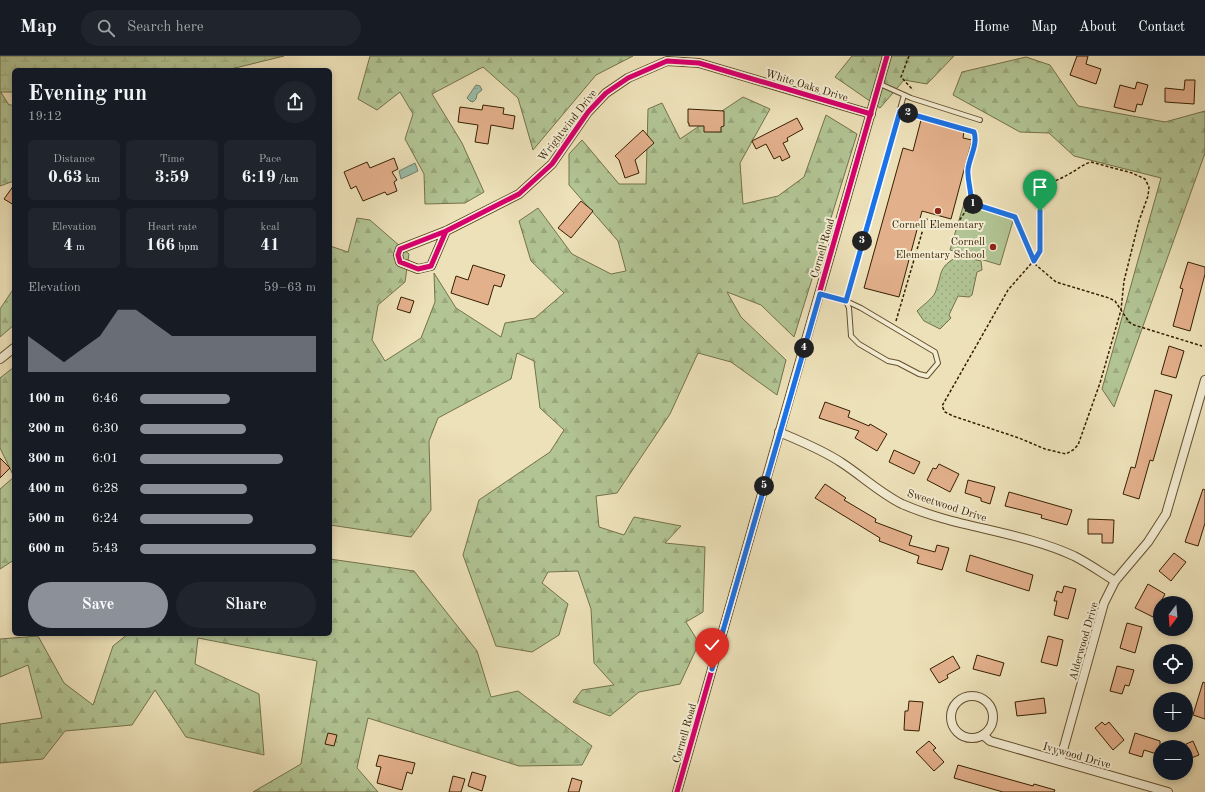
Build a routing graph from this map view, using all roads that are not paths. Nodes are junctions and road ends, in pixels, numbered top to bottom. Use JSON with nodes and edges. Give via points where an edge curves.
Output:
{"nodes":[{"id":1,"x":888,"y":56,"type":"edge"},
{"id":2,"x":665,"y":59,"type":"edge"},
{"id":3,"x":880,"y":84,"type":"junction"},
{"id":4,"x":904,"y":95,"type":"junction"},
{"id":5,"x":871,"y":114,"type":"junction"},
{"id":6,"x":980,"y":120,"type":"dead end"},
{"id":7,"x":446,"y":231,"type":"junction"},
{"id":8,"x":820,"y":294,"type":"junction"},
{"id":9,"x":846,"y":301,"type":"junction"},
{"id":10,"x":12,"y":349,"type":"edge"},
{"id":11,"x":0,"y":358,"type":"edge"},
{"id":12,"x":1205,"y":380,"type":"edge"},
{"id":13,"x":1203,"y":392,"type":"edge"},
{"id":14,"x":779,"y":432,"type":"junction"},
{"id":15,"x":1115,"y":581,"type":"junction"},
{"id":16,"x":983,"y":735,"type":"junction"},
{"id":17,"x":1060,"y":762,"type":"junction"},
{"id":18,"x":677,"y":792,"type":"edge"},
{"id":19,"x":1168,"y":792,"type":"edge"}],
"edges":[{"from":1,"to":3,"type":"street","name":"Cornell Road"},
{"from":2,"to":5,"type":"street","name":"White Oaks Drive","via":[[699,63]]},
{"from":2,"to":7,"type":"street","name":"Wrightwind Drive","via":[[628,78],[606,93],[588,112],[552,164],[519,194]]},
{"from":3,"to":4,"type":"lane"},
{"from":3,"to":5,"type":"street","name":"Cornell Road"},
{"from":4,"to":6,"type":"lane"},
{"from":4,"to":9,"type":"lane"},
{"from":5,"to":8,"type":"street","name":"Cornell Road"},
{"from":7,"to":7,"type":"street","name":"Wrightwind Drive","via":[[432,266],[418,269],[400,262],[400,249]]},
{"from":8,"to":9,"type":"lane"},
{"from":8,"to":14,"type":"street","name":"Cornell Road"},
{"from":9,"to":9,"type":"lane","via":[[851,336],[859,344],[888,361],[898,363],[919,374],[927,376],[933,371],[938,363],[935,352]]},
{"from":10,"to":11,"type":"street"},
{"from":12,"to":13,"type":"street","name":"Alderwood Drive"},
{"from":13,"to":15,"type":"street","name":"Alderwood Drive","via":[[1166,514],[1148,542]]},
{"from":14,"to":15,"type":"street","name":"Sweetwood Drive","via":[[819,449],[902,503],[1073,556]]},
{"from":14,"to":18,"type":"street","name":"Cornell Road"},
{"from":15,"to":17,"type":"street","name":"Alderwood Drive","via":[[1104,603]]},
{"from":16,"to":16,"type":"street","via":[[992,721],[989,706],[976,697],[970,696],[960,700],[951,713],[954,729],[967,738]]},
{"from":16,"to":17,"type":"street","name":"Ivywood Drive","via":[[990,741]]},
{"from":17,"to":19,"type":"street","name":"Ivywood Drive"}]}
